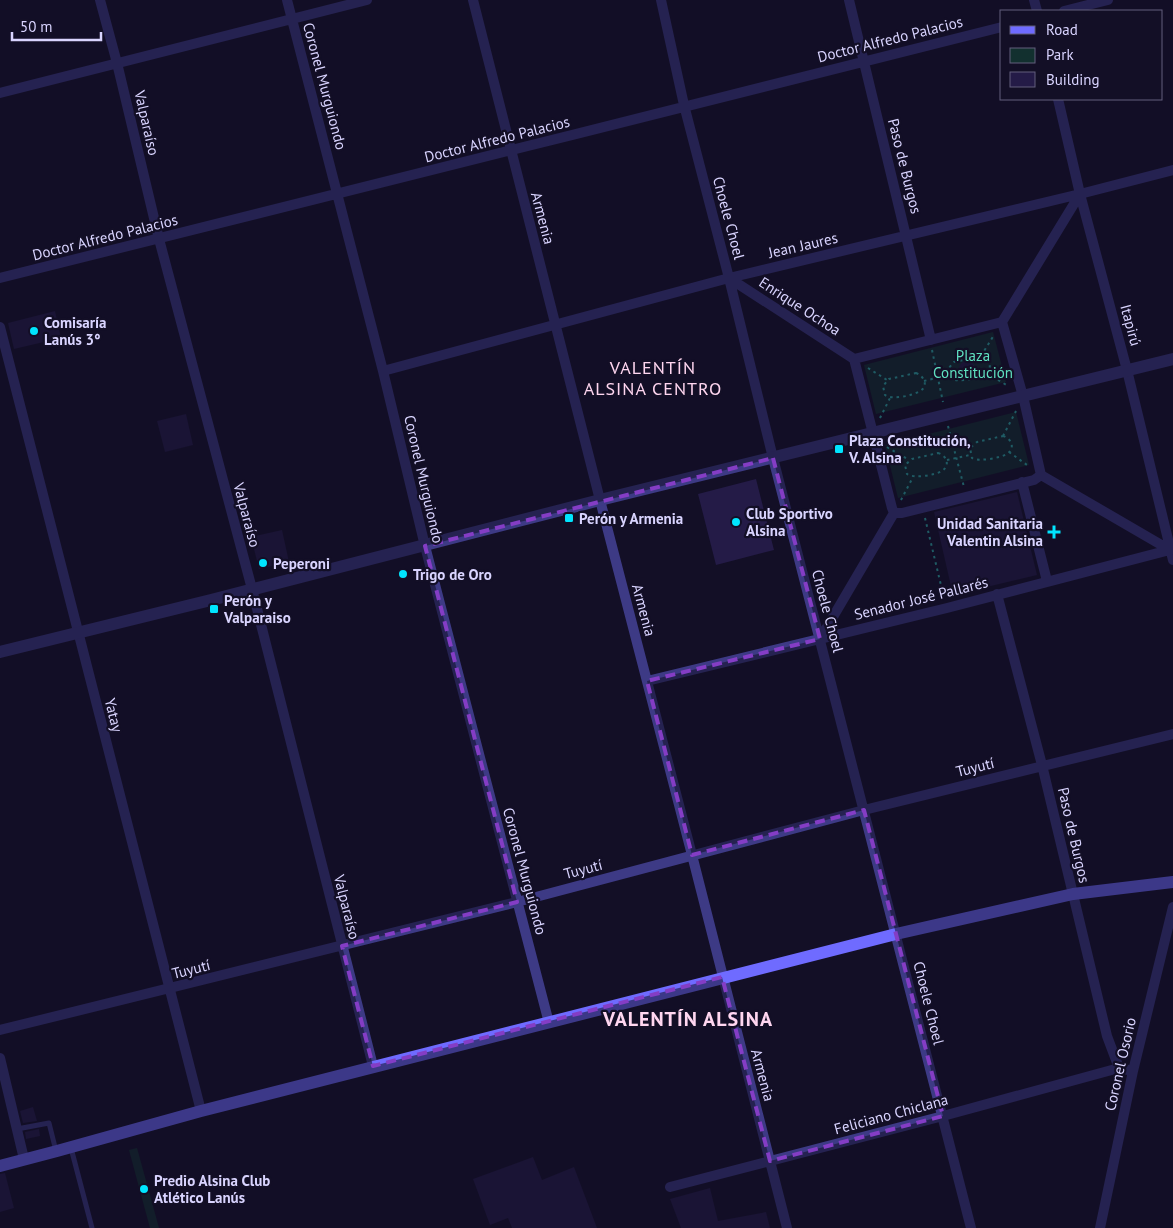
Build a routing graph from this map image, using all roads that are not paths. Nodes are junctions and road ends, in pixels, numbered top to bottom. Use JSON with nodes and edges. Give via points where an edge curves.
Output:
{"nodes":[{"id":1,"x":100,"y":0,"type":"edge"},
{"id":2,"x":287,"y":0,"type":"edge"},
{"id":3,"x":367,"y":0,"type":"edge"},
{"id":4,"x":473,"y":0,"type":"edge"},
{"id":5,"x":661,"y":0,"type":"edge"},
{"id":6,"x":849,"y":0,"type":"edge"},
{"id":7,"x":1108,"y":0,"type":"edge"},
{"id":8,"x":1068,"y":10,"type":"edge"},
{"id":9,"x":292,"y":18,"type":"junction"},
{"id":10,"x":1000,"y":27,"type":"edge"},
{"id":11,"x":864,"y":61,"type":"junction"},
{"id":12,"x":117,"y":63,"type":"junction"},
{"id":13,"x":0,"y":93,"type":"edge"},
{"id":14,"x":1058,"y":100,"type":"edge"},
{"id":15,"x":684,"y":106,"type":"junction"},
{"id":16,"x":510,"y":152,"type":"junction"},
{"id":17,"x":1173,"y":170,"type":"edge"},
{"id":18,"x":339,"y":194,"type":"junction"},
{"id":19,"x":1080,"y":194,"type":"junction"},
{"id":20,"x":907,"y":236,"type":"junction"},
{"id":21,"x":159,"y":239,"type":"junction"},
{"id":22,"x":0,"y":278,"type":"edge"},
{"id":23,"x":729,"y":278,"type":"junction"},
{"id":24,"x":1002,"y":322,"type":"junction"},
{"id":25,"x":556,"y":324,"type":"junction"},
{"id":26,"x":0,"y":327,"type":"edge"},
{"id":27,"x":931,"y":340,"type":"junction"},
{"id":28,"x":854,"y":359,"type":"junction"},
{"id":29,"x":1173,"y":359,"type":"edge"},
{"id":30,"x":1127,"y":370,"type":"junction"},
{"id":31,"x":384,"y":371,"type":"junction"},
{"id":32,"x":1023,"y":396,"type":"junction"},
{"id":33,"x":874,"y":437,"type":"junction"},
{"id":34,"x":773,"y":458,"type":"junction"},
{"id":35,"x":1041,"y":475,"type":"junction"},
{"id":36,"x":1022,"y":482,"type":"junction"},
{"id":37,"x":600,"y":500,"type":"junction"},
{"id":38,"x":894,"y":513,"type":"junction"},
{"id":39,"x":425,"y":546,"type":"junction"},
{"id":40,"x":1172,"y":553,"type":"edge"},
{"id":41,"x":1047,"y":581,"type":"junction"},
{"id":42,"x":252,"y":589,"type":"junction"},
{"id":43,"x":997,"y":594,"type":"junction"},
{"id":44,"x":78,"y":633,"type":"junction"},
{"id":45,"x":820,"y":639,"type":"junction"},
{"id":46,"x":0,"y":652,"type":"edge"},
{"id":47,"x":648,"y":681,"type":"junction"},
{"id":48,"x":1173,"y":734,"type":"edge"},
{"id":49,"x":1042,"y":765,"type":"junction"},
{"id":50,"x":864,"y":810,"type":"junction"},
{"id":51,"x":692,"y":856,"type":"junction"},
{"id":52,"x":1173,"y":882,"type":"edge"},
{"id":53,"x":1073,"y":894,"type":"junction"},
{"id":54,"x":517,"y":902,"type":"junction"},
{"id":55,"x":1173,"y":907,"type":"edge"},
{"id":56,"x":896,"y":934,"type":"junction"},
{"id":57,"x":342,"y":946,"type":"junction"},
{"id":58,"x":722,"y":977,"type":"junction"},
{"id":59,"x":169,"y":990,"type":"junction"},
{"id":60,"x":549,"y":1023,"type":"junction"},
{"id":61,"x":0,"y":1030,"type":"edge"},
{"id":62,"x":0,"y":1058,"type":"edge"},
{"id":63,"x":373,"y":1066,"type":"junction"},
{"id":64,"x":1119,"y":1068,"type":"junction"},
{"id":65,"x":1133,"y":1071,"type":"junction"},
{"id":66,"x":201,"y":1110,"type":"junction"},
{"id":67,"x":943,"y":1116,"type":"junction"},
{"id":68,"x":17,"y":1129,"type":"junction"},
{"id":69,"x":71,"y":1148,"type":"junction"},
{"id":70,"x":56,"y":1152,"type":"junction"},
{"id":71,"x":24,"y":1159,"type":"junction"},
{"id":72,"x":770,"y":1161,"type":"junction"},
{"id":73,"x":0,"y":1166,"type":"edge"},
{"id":74,"x":670,"y":1187,"type":"dead end"},
{"id":75,"x":92,"y":1228,"type":"edge"},
{"id":76,"x":787,"y":1228,"type":"edge"},
{"id":77,"x":971,"y":1228,"type":"edge"},
{"id":78,"x":1100,"y":1228,"type":"edge"}],
"edges":[{"from":1,"to":12,"type":"street","name":"Valparaíso"},
{"from":2,"to":9,"type":"street","name":"Coronel Murguiondo"},
{"from":3,"to":9,"type":"street"},
{"from":4,"to":16,"type":"street","name":"Armenia"},
{"from":5,"to":15,"type":"street","name":"Choele Choel"},
{"from":6,"to":11,"type":"street","name":"Paso de Burgos"},
{"from":7,"to":8,"type":"street"},
{"from":9,"to":12,"type":"street"},
{"from":9,"to":18,"type":"street","name":"Coronel Murguiondo"},
{"from":10,"to":11,"type":"street","name":"Doctor Alfredo Palacios"},
{"from":11,"to":15,"type":"street","name":"Doctor Alfredo Palacios"},
{"from":11,"to":20,"type":"street","name":"Paso de Burgos"},
{"from":12,"to":13,"type":"street"},
{"from":12,"to":21,"type":"street","name":"Valparaíso"},
{"from":14,"to":19,"type":"street","name":"Itapirú"},
{"from":15,"to":16,"type":"street","name":"Doctor Alfredo Palacios"},
{"from":15,"to":23,"type":"street","name":"Choele Choel"},
{"from":16,"to":18,"type":"street","name":"Doctor Alfredo Palacios"},
{"from":16,"to":25,"type":"street","name":"Armenia"},
{"from":17,"to":19,"type":"street","name":"Jean Jaures"},
{"from":18,"to":21,"type":"street","name":"Doctor Alfredo Palacios"},
{"from":18,"to":31,"type":"street","name":"Coronel Murguiondo"},
{"from":19,"to":20,"type":"street","name":"Jean Jaures"},
{"from":19,"to":24,"type":"street"},
{"from":19,"to":30,"type":"street","name":"Itapirú"},
{"from":20,"to":23,"type":"street","name":"Jean Jaures"},
{"from":20,"to":27,"type":"street","name":"Paso de Burgos"},
{"from":21,"to":22,"type":"street","name":"Doctor Alfredo Palacios"},
{"from":21,"to":42,"type":"street","name":"Valparaíso"},
{"from":23,"to":25,"type":"street","name":"Jean Jaures"},
{"from":23,"to":28,"type":"street","name":"Enrique Ochoa"},
{"from":23,"to":34,"type":"street","name":"Choele Choel"},
{"from":24,"to":27,"type":"street"},
{"from":24,"to":32,"type":"street"},
{"from":25,"to":31,"type":"street","name":"Jean Jaures"},
{"from":25,"to":37,"type":"street","name":"Armenia"},
{"from":26,"to":44,"type":"street","name":"Yatay"},
{"from":27,"to":28,"type":"street"},
{"from":28,"to":33,"type":"street"},
{"from":29,"to":30,"type":"street"},
{"from":30,"to":32,"type":"street"},
{"from":30,"to":40,"type":"street","name":"Itapirú"},
{"from":31,"to":39,"type":"street","name":"Coronel Murguiondo"},
{"from":32,"to":33,"type":"street"},
{"from":32,"to":35,"type":"street"},
{"from":33,"to":34,"type":"street"},
{"from":33,"to":38,"type":"street"},
{"from":34,"to":37,"type":"street"},
{"from":34,"to":45,"type":"street","name":"Choele Choel"},
{"from":35,"to":36,"type":"street"},
{"from":35,"to":40,"type":"street"},
{"from":36,"to":38,"type":"street"},
{"from":36,"to":41,"type":"street"},
{"from":37,"to":39,"type":"street"},
{"from":37,"to":47,"type":"street","name":"Armenia"},
{"from":38,"to":45,"type":"street"},
{"from":39,"to":42,"type":"street"},
{"from":39,"to":54,"type":"street","name":"Coronel Murguiondo"},
{"from":40,"to":41,"type":"street","name":"Senador José Pallarés"},
{"from":41,"to":43,"type":"street","name":"Senador José Pallarés"},
{"from":42,"to":44,"type":"street"},
{"from":42,"to":57,"type":"street","name":"Valparaíso"},
{"from":43,"to":45,"type":"street","name":"Senador José Pallarés"},
{"from":43,"to":49,"type":"street","name":"Paso de Burgos"},
{"from":44,"to":46,"type":"street"},
{"from":44,"to":59,"type":"street","name":"Yatay"},
{"from":45,"to":47,"type":"street","name":"Senador José Pallarés"},
{"from":45,"to":50,"type":"street","name":"Choele Choel"},
{"from":47,"to":51,"type":"street","name":"Armenia"},
{"from":48,"to":49,"type":"street","name":"Tuyutí"},
{"from":49,"to":50,"type":"street","name":"Tuyutí"},
{"from":49,"to":53,"type":"street","name":"Paso de Burgos"},
{"from":50,"to":51,"type":"street","name":"Tuyutí"},
{"from":50,"to":56,"type":"street","name":"Choele Choel"},
{"from":51,"to":54,"type":"street","name":"Tuyutí"},
{"from":51,"to":58,"type":"street","name":"Armenia"},
{"from":52,"to":53,"type":"main road"},
{"from":53,"to":56,"type":"main road"},
{"from":53,"to":64,"type":"street","name":"Paso de Burgos","via":[[1107,1036]]},
{"from":54,"to":57,"type":"street","name":"Tuyutí"},
{"from":54,"to":60,"type":"street","name":"Coronel Murguiondo"},
{"from":55,"to":65,"type":"street","name":"Coronel Osorio"},
{"from":56,"to":58,"type":"main road"},
{"from":56,"to":67,"type":"street","name":"Choele Choel"},
{"from":57,"to":59,"type":"street","name":"Tuyutí"},
{"from":57,"to":63,"type":"street","name":"Valparaíso"},
{"from":58,"to":60,"type":"main road"},
{"from":58,"to":72,"type":"street","name":"Armenia"},
{"from":59,"to":61,"type":"street","name":"Tuyutí"},
{"from":59,"to":66,"type":"street","name":"Yatay"},
{"from":60,"to":63,"type":"main road"},
{"from":62,"to":68,"type":"street"},
{"from":63,"to":66,"type":"main road"},
{"from":64,"to":65,"type":"street"},
{"from":64,"to":67,"type":"street","name":"Feliciano Chiclana"},
{"from":65,"to":78,"type":"street","name":"Coronel Osorio"},
{"from":66,"to":69,"type":"main road"},
{"from":67,"to":72,"type":"street","name":"Feliciano Chiclana"},
{"from":67,"to":77,"type":"street","name":"Choele Choel"},
{"from":68,"to":70,"type":"lane","via":[[49,1123]]},
{"from":68,"to":71,"type":"street"},
{"from":69,"to":70,"type":"main road"},
{"from":69,"to":75,"type":"lane"},
{"from":70,"to":71,"type":"main road"},
{"from":71,"to":73,"type":"main road"},
{"from":72,"to":74,"type":"street","name":"Feliciano Chiclana"},
{"from":72,"to":76,"type":"street","name":"Armenia"}]}
